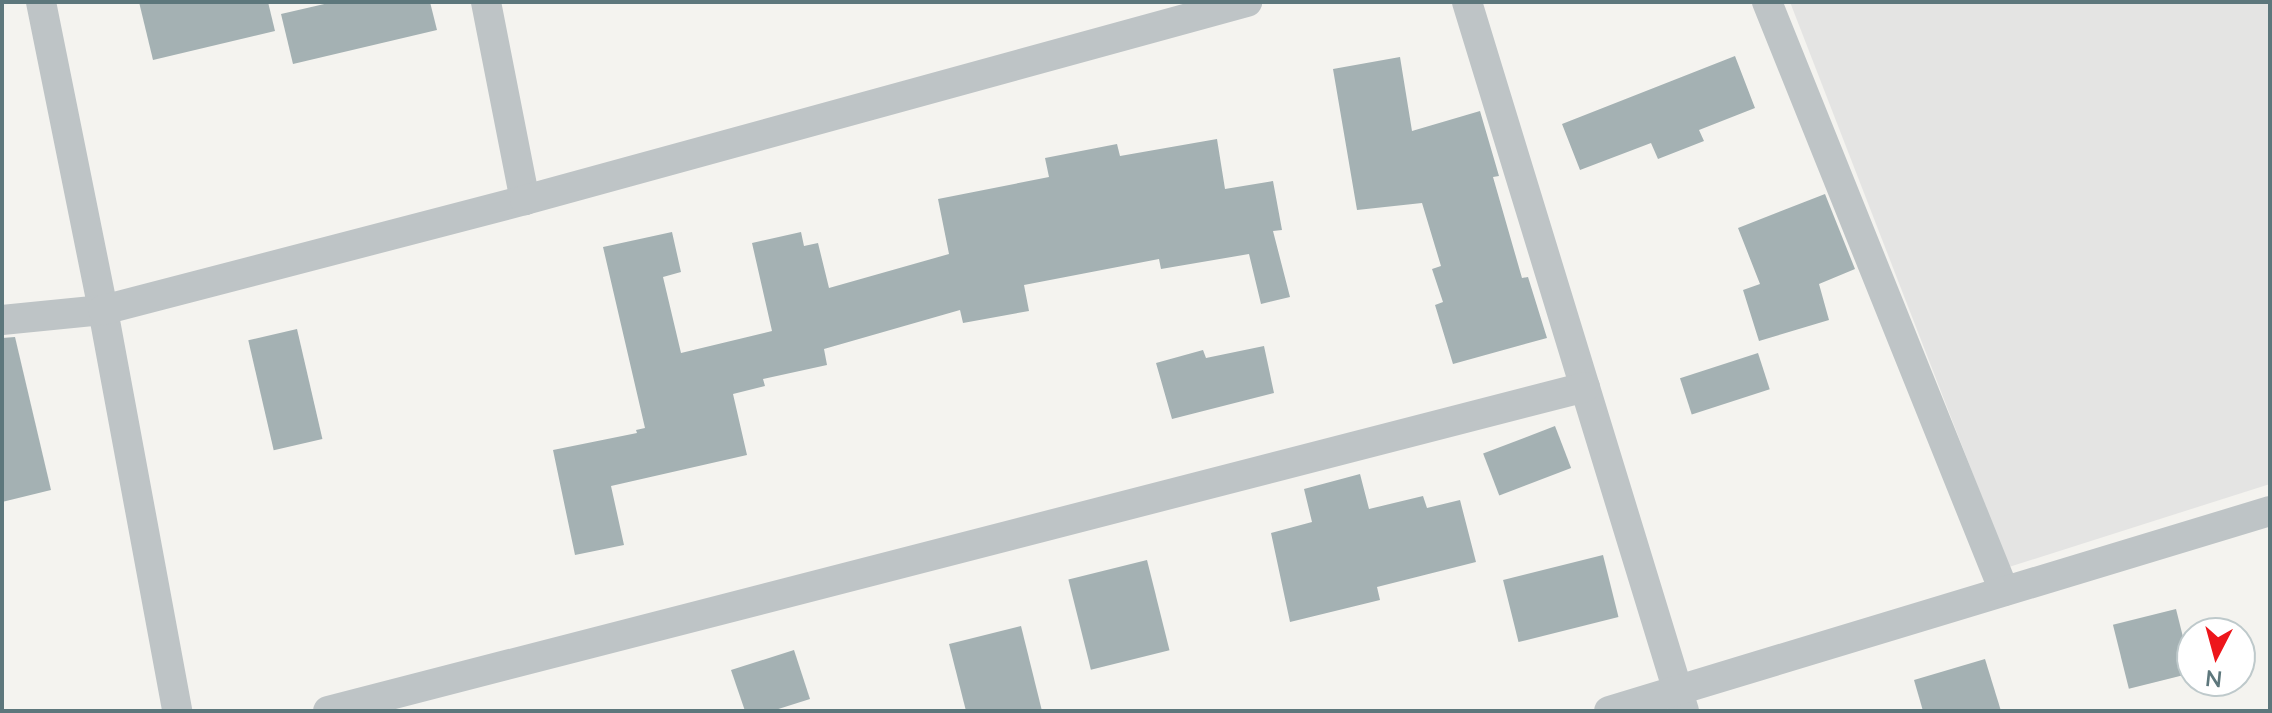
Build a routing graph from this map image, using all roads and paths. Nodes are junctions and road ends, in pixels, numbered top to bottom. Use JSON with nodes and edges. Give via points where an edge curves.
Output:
{"nodes":[{"id":1,"x":41,"y":2,"type":"edge"},
{"id":2,"x":486,"y":2,"type":"edge"},
{"id":3,"x":1247,"y":2,"type":"edge"},
{"id":4,"x":1467,"y":2,"type":"edge"},
{"id":5,"x":1767,"y":2,"type":"edge"},
{"id":6,"x":525,"y":200,"type":"junction"},
{"id":7,"x":103,"y":310,"type":"junction"},
{"id":8,"x":2,"y":320,"type":"edge"},
{"id":9,"x":1585,"y":387,"type":"junction"},
{"id":10,"x":2270,"y":511,"type":"edge"},
{"id":11,"x":2004,"y":591,"type":"junction"},
{"id":12,"x":1681,"y":701,"type":"edge"},
{"id":13,"x":177,"y":711,"type":"edge"},
{"id":14,"x":328,"y":711,"type":"edge"},
{"id":15,"x":1609,"y":711,"type":"edge"}],
"edges":[{"from":1,"to":7,"type":"street"},
{"from":2,"to":6,"type":"street"},
{"from":3,"to":6,"type":"street"},
{"from":4,"to":9,"type":"street"},
{"from":5,"to":11,"type":"street"},
{"from":6,"to":7,"type":"street"},
{"from":7,"to":8,"type":"street"},
{"from":7,"to":13,"type":"street"},
{"from":9,"to":12,"type":"street"},
{"from":9,"to":14,"type":"street"},
{"from":10,"to":11,"type":"street"},
{"from":11,"to":12,"type":"street"},
{"from":12,"to":15,"type":"street"}]}
